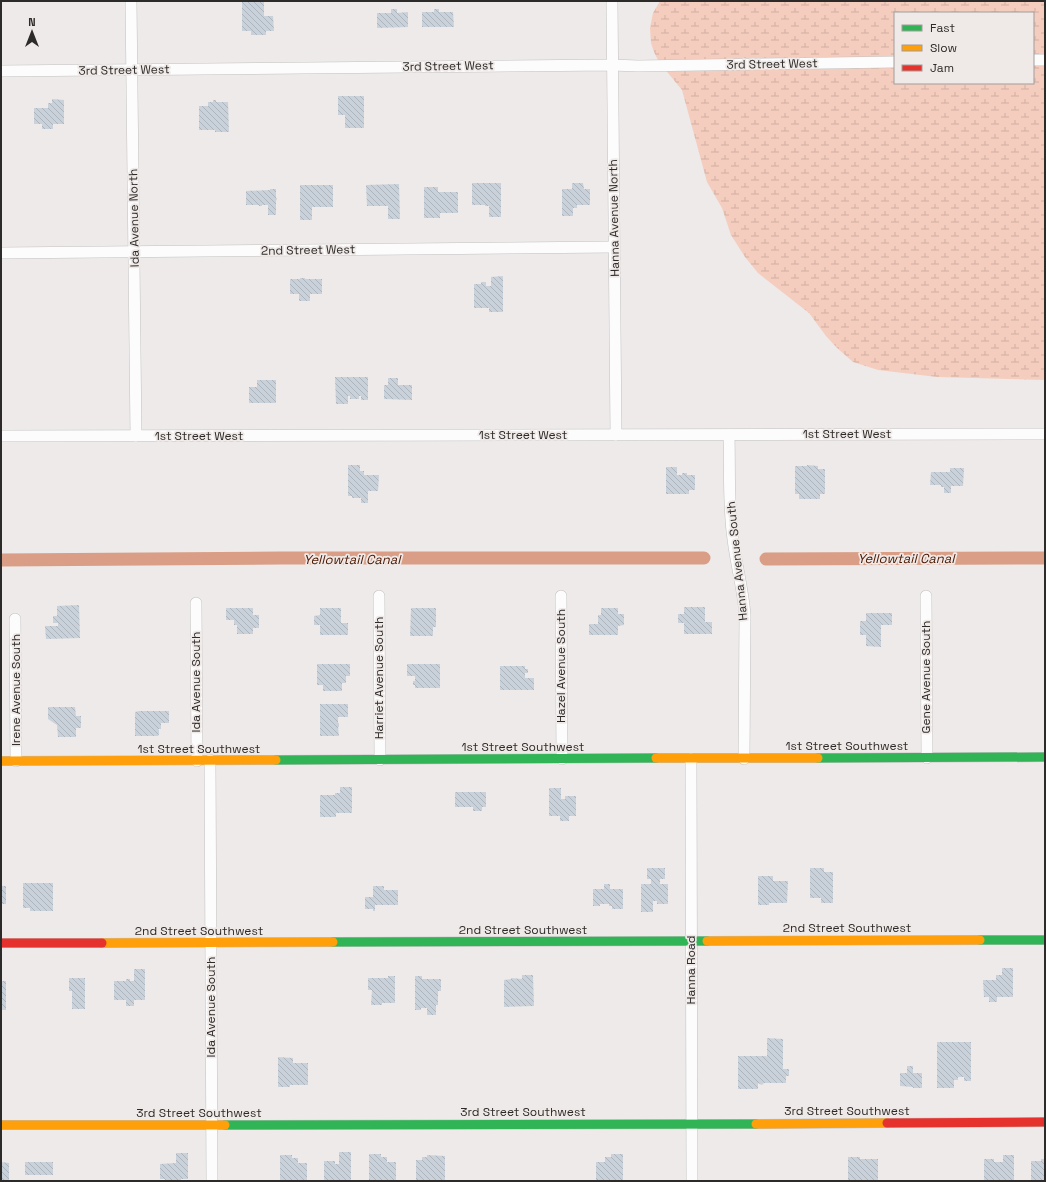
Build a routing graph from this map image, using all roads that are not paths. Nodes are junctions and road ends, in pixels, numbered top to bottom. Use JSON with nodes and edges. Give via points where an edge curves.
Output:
{"nodes":[{"id":1,"x":131,"y":1,"type":"edge"},
{"id":2,"x":612,"y":1,"type":"edge"},
{"id":3,"x":1034,"y":60,"type":"edge"},
{"id":4,"x":1045,"y":60,"type":"edge"},
{"id":5,"x":894,"y":62,"type":"edge"},
{"id":6,"x":612,"y":65,"type":"junction"},
{"id":7,"x":132,"y":70,"type":"junction"},
{"id":8,"x":1,"y":71,"type":"edge"},
{"id":9,"x":614,"y":247,"type":"junction"},
{"id":10,"x":134,"y":252,"type":"junction"},
{"id":11,"x":1,"y":253,"type":"edge"},
{"id":12,"x":1045,"y":434,"type":"edge"},
{"id":13,"x":616,"y":435,"type":"junction"},
{"id":14,"x":729,"y":435,"type":"junction"},
{"id":15,"x":1,"y":436,"type":"edge"},
{"id":16,"x":136,"y":436,"type":"junction"},
{"id":17,"x":379,"y":596,"type":"dead end"},
{"id":18,"x":560,"y":596,"type":"dead end"},
{"id":19,"x":926,"y":596,"type":"dead end"},
{"id":20,"x":196,"y":603,"type":"dead end"},
{"id":21,"x":16,"y":619,"type":"dead end"},
{"id":22,"x":1045,"y":757,"type":"edge"},
{"id":23,"x":927,"y":758,"type":"junction"},
{"id":24,"x":562,"y":759,"type":"junction"},
{"id":25,"x":691,"y":759,"type":"junction"},
{"id":26,"x":744,"y":759,"type":"junction"},
{"id":27,"x":210,"y":760,"type":"junction"},
{"id":28,"x":380,"y":760,"type":"junction"},
{"id":29,"x":1,"y":761,"type":"edge"},
{"id":30,"x":16,"y":761,"type":"junction"},
{"id":31,"x":197,"y":761,"type":"junction"},
{"id":32,"x":1045,"y":940,"type":"edge"},
{"id":33,"x":691,"y":941,"type":"junction"},
{"id":34,"x":1,"y":943,"type":"edge"},
{"id":35,"x":211,"y":943,"type":"junction"},
{"id":36,"x":1045,"y":1122,"type":"edge"},
{"id":37,"x":692,"y":1124,"type":"junction"},
{"id":38,"x":1,"y":1125,"type":"edge"},
{"id":39,"x":212,"y":1126,"type":"junction"},
{"id":40,"x":212,"y":1181,"type":"edge"},
{"id":41,"x":692,"y":1181,"type":"edge"}],
"edges":[{"from":1,"to":7,"type":"street","name":"Ida Avenue North"},
{"from":2,"to":6,"type":"street","name":"Hanna Avenue North"},
{"from":3,"to":4,"type":"street"},
{"from":5,"to":6,"type":"street","name":"3rd Street West"},
{"from":6,"to":7,"type":"street","name":"3rd Street West"},
{"from":6,"to":9,"type":"street","name":"Hanna Avenue North"},
{"from":7,"to":8,"type":"street","name":"3rd Street West"},
{"from":7,"to":10,"type":"street","name":"Ida Avenue North"},
{"from":9,"to":10,"type":"street","name":"2nd Street West"},
{"from":9,"to":13,"type":"street","name":"Hanna Avenue North"},
{"from":10,"to":11,"type":"street","name":"2nd Street West"},
{"from":10,"to":16,"type":"street","name":"Ida Avenue North"},
{"from":12,"to":14,"type":"street","name":"1st Street West"},
{"from":13,"to":14,"type":"street","name":"1st Street West"},
{"from":13,"to":16,"type":"street","name":"1st Street West"},
{"from":14,"to":26,"type":"street","name":"Hanna Avenue South","via":[[732,538],[744,615]]},
{"from":15,"to":16,"type":"street","name":"1st Street West"},
{"from":17,"to":28,"type":"street","name":"Harriet Avenue South"},
{"from":18,"to":24,"type":"street","name":"Hazel Avenue South"},
{"from":19,"to":23,"type":"street","name":"Gene Avenue South"},
{"from":20,"to":31,"type":"street","name":"Ida Avenue South"},
{"from":21,"to":30,"type":"street","name":"Irene Avenue South"},
{"from":22,"to":23,"type":"street","name":"1st Street Southwest"},
{"from":23,"to":26,"type":"street","name":"1st Street Southwest"},
{"from":24,"to":25,"type":"street","name":"1st Street Southwest"},
{"from":24,"to":28,"type":"street","name":"1st Street Southwest"},
{"from":25,"to":26,"type":"street","name":"1st Street Southwest"},
{"from":25,"to":33,"type":"street","name":"Hanna Road"},
{"from":27,"to":28,"type":"street","name":"1st Street Southwest"},
{"from":27,"to":31,"type":"street","name":"1st Street Southwest"},
{"from":27,"to":35,"type":"street","name":"Ida Avenue South"},
{"from":29,"to":30,"type":"street","name":"1st Street Southwest"},
{"from":30,"to":31,"type":"street","name":"1st Street Southwest"},
{"from":32,"to":33,"type":"street","name":"2nd Street Southwest"},
{"from":33,"to":35,"type":"street","name":"2nd Street Southwest"},
{"from":33,"to":37,"type":"street","name":"Hanna Road"},
{"from":34,"to":35,"type":"street","name":"2nd Street Southwest"},
{"from":35,"to":39,"type":"street","name":"Ida Avenue South"},
{"from":36,"to":37,"type":"street","name":"3rd Street Southwest"},
{"from":37,"to":39,"type":"street","name":"3rd Street Southwest"},
{"from":37,"to":41,"type":"street","name":"Hanna Road"},
{"from":38,"to":39,"type":"street","name":"3rd Street Southwest"},
{"from":39,"to":40,"type":"street","name":"Ida Avenue South"}]}
